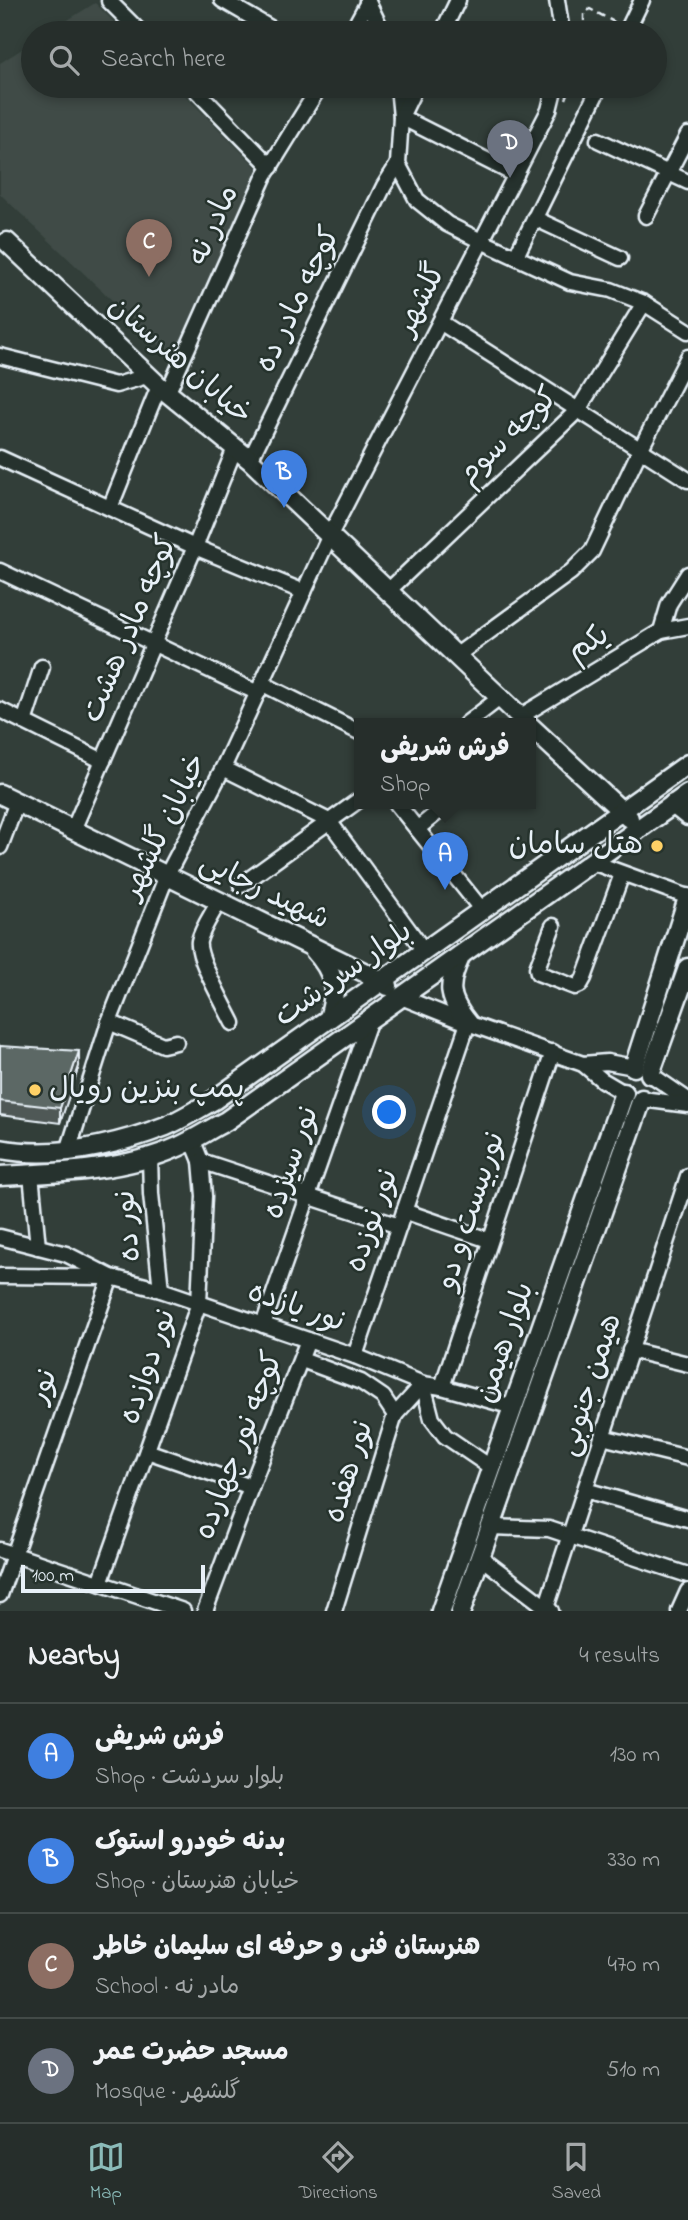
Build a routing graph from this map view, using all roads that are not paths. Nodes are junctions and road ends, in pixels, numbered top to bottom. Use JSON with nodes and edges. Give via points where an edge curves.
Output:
{"nodes":[{"id":1,"x":222,"y":0,"type":"edge"},
{"id":2,"x":457,"y":0,"type":"edge"},
{"id":3,"x":558,"y":0,"type":"edge"},
{"id":4,"x":642,"y":0,"type":"edge"},
{"id":5,"x":109,"y":1,"type":"edge"},
{"id":6,"x":367,"y":1,"type":"edge"},
{"id":7,"x":129,"y":21,"type":"edge"},
{"id":8,"x":258,"y":21,"type":"edge"},
{"id":9,"x":357,"y":21,"type":"edge"},
{"id":10,"x":377,"y":21,"type":"edge"},
{"id":11,"x":447,"y":21,"type":"edge"},
{"id":12,"x":561,"y":21,"type":"edge"},
{"id":13,"x":632,"y":21,"type":"edge"},
{"id":14,"x":204,"y":98,"type":"edge"},
{"id":15,"x":313,"y":98,"type":"edge"},
{"id":16,"x":399,"y":98,"type":"edge"},
{"id":17,"x":410,"y":98,"type":"edge"},
{"id":18,"x":552,"y":98,"type":"edge"},
{"id":19,"x":594,"y":98,"type":"edge"},
{"id":20,"x":401,"y":117,"type":"junction"},
{"id":21,"x":688,"y":135,"type":"edge"},
{"id":22,"x":598,"y":140,"type":"dead end"},
{"id":23,"x":398,"y":164,"type":"junction"},
{"id":24,"x":271,"y":167,"type":"junction"},
{"id":25,"x":669,"y":174,"type":"junction"},
{"id":26,"x":516,"y":175,"type":"junction"},
{"id":27,"x":688,"y":182,"type":"edge"},
{"id":28,"x":646,"y":216,"type":"dead end"},
{"id":29,"x":534,"y":218,"type":"junction"},
{"id":30,"x":481,"y":241,"type":"junction"},
{"id":31,"x":2,"y":242,"type":"edge"},
{"id":32,"x":516,"y":256,"type":"junction"},
{"id":33,"x":620,"y":258,"type":"dead end"},
{"id":34,"x":644,"y":303,"type":"junction"},
{"id":35,"x":440,"y":323,"type":"junction"},
{"id":36,"x":688,"y":331,"type":"edge"},
{"id":37,"x":0,"y":356,"type":"edge"},
{"id":38,"x":688,"y":357,"type":"edge"},
{"id":39,"x":158,"y":385,"type":"junction"},
{"id":40,"x":578,"y":410,"type":"junction"},
{"id":41,"x":640,"y":450,"type":"junction"},
{"id":42,"x":242,"y":454,"type":"junction"},
{"id":43,"x":0,"y":458,"type":"edge"},
{"id":44,"x":688,"y":480,"type":"edge"},
{"id":45,"x":110,"y":508,"type":"junction"},
{"id":46,"x":330,"y":535,"type":"junction"},
{"id":47,"x":195,"y":547,"type":"junction"},
{"id":48,"x":0,"y":572,"type":"edge"},
{"id":49,"x":688,"y":574,"type":"edge"},
{"id":50,"x":388,"y":590,"type":"junction"},
{"id":51,"x":304,"y":592,"type":"junction"},
{"id":52,"x":688,"y":625,"type":"edge"},
{"id":53,"x":661,"y":631,"type":"junction"},
{"id":54,"x":154,"y":644,"type":"junction"},
{"id":55,"x":457,"y":655,"type":"junction"},
{"id":56,"x":42,"y":667,"type":"dead end"},
{"id":57,"x":260,"y":688,"type":"junction"},
{"id":58,"x":501,"y":698,"type":"junction"},
{"id":59,"x":0,"y":710,"type":"edge"},
{"id":60,"x":474,"y":718,"type":"edge"},
{"id":61,"x":520,"y":718,"type":"edge"},
{"id":62,"x":24,"y":722,"type":"junction"},
{"id":63,"x":536,"y":724,"type":"edge"},
{"id":64,"x":354,"y":730,"type":"edge"},
{"id":65,"x":536,"y":733,"type":"edge"},
{"id":66,"x":103,"y":761,"type":"junction"},
{"id":67,"x":688,"y":764,"type":"edge"},
{"id":68,"x":223,"y":768,"type":"junction"},
{"id":69,"x":0,"y":794,"type":"edge"},
{"id":70,"x":681,"y":799,"type":"edge"},
{"id":71,"x":17,"y":802,"type":"junction"},
{"id":72,"x":354,"y":804,"type":"edge"},
{"id":73,"x":401,"y":809,"type":"edge"},
{"id":74,"x":442,"y":809,"type":"edge"},
{"id":75,"x":622,"y":811,"type":"junction"},
{"id":76,"x":688,"y":816,"type":"edge"},
{"id":77,"x":329,"y":821,"type":"junction"},
{"id":78,"x":639,"y":828,"type":"junction"},
{"id":79,"x":417,"y":829,"type":"junction"},
{"id":80,"x":73,"y":830,"type":"junction"},
{"id":81,"x":0,"y":847,"type":"edge"},
{"id":82,"x":592,"y":862,"type":"junction"},
{"id":83,"x":622,"y":874,"type":"junction"},
{"id":84,"x":167,"y":875,"type":"junction"},
{"id":85,"x":241,"y":885,"type":"dead end"},
{"id":86,"x":688,"y":898,"type":"edge"},
{"id":87,"x":219,"y":901,"type":"junction"},
{"id":88,"x":482,"y":910,"type":"junction"},
{"id":89,"x":553,"y":926,"type":"dead end"},
{"id":90,"x":309,"y":945,"type":"junction"},
{"id":91,"x":425,"y":952,"type":"junction"},
{"id":92,"x":461,"y":955,"type":"junction"},
{"id":93,"x":688,"y":968,"type":"edge"},
{"id":94,"x":382,"y":981,"type":"junction"},
{"id":95,"x":401,"y":997,"type":"junction"},
{"id":96,"x":329,"y":1018,"type":"junction"},
{"id":97,"x":370,"y":1019,"type":"junction"},
{"id":98,"x":109,"y":1022,"type":"junction"},
{"id":99,"x":233,"y":1023,"type":"dead end"},
{"id":100,"x":468,"y":1023,"type":"junction"},
{"id":101,"x":176,"y":1042,"type":"dead end"},
{"id":102,"x":553,"y":1052,"type":"junction"},
{"id":103,"x":583,"y":1063,"type":"junction"},
{"id":104,"x":642,"y":1071,"type":"junction"},
{"id":105,"x":624,"y":1093,"type":"junction"},
{"id":106,"x":642,"y":1099,"type":"junction"},
{"id":107,"x":688,"y":1100,"type":"edge"},
{"id":108,"x":688,"y":1105,"type":"edge"},
{"id":109,"x":192,"y":1139,"type":"junction"},
{"id":110,"x":0,"y":1149,"type":"edge"},
{"id":111,"x":68,"y":1151,"type":"junction"},
{"id":112,"x":150,"y":1157,"type":"junction"},
{"id":113,"x":201,"y":1161,"type":"junction"},
{"id":114,"x":31,"y":1174,"type":"junction"},
{"id":115,"x":0,"y":1176,"type":"edge"},
{"id":116,"x":688,"y":1176,"type":"edge"},
{"id":117,"x":308,"y":1196,"type":"junction"},
{"id":118,"x":404,"y":1211,"type":"junction"},
{"id":119,"x":399,"y":1227,"type":"junction"},
{"id":120,"x":0,"y":1237,"type":"edge"},
{"id":121,"x":489,"y":1240,"type":"junction"},
{"id":122,"x":38,"y":1247,"type":"junction"},
{"id":123,"x":0,"y":1276,"type":"edge"},
{"id":124,"x":111,"y":1277,"type":"junction"},
{"id":125,"x":161,"y":1290,"type":"junction"},
{"id":126,"x":200,"y":1303,"type":"junction"},
{"id":127,"x":263,"y":1325,"type":"junction"},
{"id":128,"x":308,"y":1340,"type":"junction"},
{"id":129,"x":630,"y":1350,"type":"junction"},
{"id":130,"x":355,"y":1356,"type":"junction"},
{"id":131,"x":302,"y":1360,"type":"junction"},
{"id":132,"x":688,"y":1364,"type":"edge"},
{"id":133,"x":423,"y":1384,"type":"junction"},
{"id":134,"x":442,"y":1387,"type":"junction"},
{"id":135,"x":513,"y":1407,"type":"junction"},
{"id":136,"x":395,"y":1415,"type":"junction"},
{"id":137,"x":603,"y":1437,"type":"junction"},
{"id":138,"x":147,"y":1451,"type":"junction"},
{"id":139,"x":688,"y":1458,"type":"edge"},
{"id":140,"x":492,"y":1468,"type":"junction"},
{"id":141,"x":251,"y":1487,"type":"junction"},
{"id":142,"x":585,"y":1490,"type":"junction"},
{"id":143,"x":688,"y":1519,"type":"edge"},
{"id":144,"x":491,"y":1527,"type":"junction"},
{"id":145,"x":569,"y":1536,"type":"junction"},
{"id":146,"x":7,"y":1553,"type":"edge"},
{"id":147,"x":481,"y":1557,"type":"junction"},
{"id":148,"x":688,"y":1575,"type":"edge"},
{"id":149,"x":100,"y":1583,"type":"junction"},
{"id":150,"x":688,"y":1591,"type":"edge"},
{"id":151,"x":0,"y":1595,"type":"edge"},
{"id":152,"x":548,"y":1610,"type":"edge"},
{"id":153,"x":183,"y":1611,"type":"edge"},
{"id":154,"x":205,"y":1611,"type":"edge"},
{"id":155,"x":334,"y":1611,"type":"edge"},
{"id":156,"x":441,"y":1611,"type":"edge"},
{"id":157,"x":461,"y":1611,"type":"edge"},
{"id":158,"x":680,"y":1611,"type":"edge"}],
"edges":[{"from":1,"to":8,"type":"street"},
{"from":2,"to":11,"type":"street"},
{"from":3,"to":12,"type":"street"},
{"from":4,"to":13,"type":"street"},
{"from":5,"to":7,"type":"street"},
{"from":6,"to":9,"type":"street"},
{"from":6,"to":10,"type":"street"},
{"from":14,"to":24,"type":"street"},
{"from":15,"to":24,"type":"street","name":"مادر نه"},
{"from":16,"to":20,"type":"street"},
{"from":17,"to":20,"type":"street"},
{"from":18,"to":26,"type":"street","name":"گلشهر"},
{"from":19,"to":29,"type":"street"},
{"from":20,"to":23,"type":"street"},
{"from":20,"to":26,"type":"street"},
{"from":21,"to":25,"type":"street"},
{"from":22,"to":25,"type":"street"},
{"from":23,"to":30,"type":"street","via":[[417,200],[447,224]]},
{"from":23,"to":42,"type":"street","name":"کوچه مادر ده"},
{"from":24,"to":39,"type":"street","name":"مادر نه"},
{"from":25,"to":27,"type":"street"},
{"from":25,"to":28,"type":"street"},
{"from":26,"to":30,"type":"street","name":"گلشهر"},
{"from":29,"to":32,"type":"street"},
{"from":29,"to":33,"type":"street"},
{"from":30,"to":32,"type":"street"},
{"from":30,"to":35,"type":"street","name":"گلشهر"},
{"from":31,"to":39,"type":"main road","name":"خیابان هنرستان"},
{"from":32,"to":34,"type":"street","via":[[570,282]]},
{"from":34,"to":36,"type":"street"},
{"from":34,"to":40,"type":"street","name":"کوچه سوم"},
{"from":35,"to":40,"type":"street"},
{"from":35,"to":46,"type":"street","name":"گلشهر"},
{"from":37,"to":39,"type":"street","via":[[116,385]]},
{"from":38,"to":41,"type":"street"},
{"from":39,"to":42,"type":"main road","name":"خیابان هنرستان"},
{"from":39,"to":45,"type":"street","name":"مادر نه"},
{"from":40,"to":41,"type":"street"},
{"from":40,"to":50,"type":"street","name":"کوچه سوم"},
{"from":41,"to":44,"type":"street"},
{"from":41,"to":55,"type":"street","via":[[592,551]]},
{"from":42,"to":46,"type":"main road","name":"خیابان هنرستان"},
{"from":42,"to":47,"type":"street","name":"کوچه مادر هشت"},
{"from":43,"to":45,"type":"street"},
{"from":45,"to":47,"type":"street"},
{"from":46,"to":50,"type":"main road","name":"خیابان هنرستان"},
{"from":46,"to":51,"type":"street","name":"خیابان گلشهر"},
{"from":47,"to":51,"type":"street"},
{"from":47,"to":54,"type":"street","name":"کوچه مادر هشت"},
{"from":48,"to":54,"type":"street"},
{"from":49,"to":53,"type":"street","via":[[669,604]]},
{"from":50,"to":55,"type":"main road","name":"خیابان هنرستان"},
{"from":51,"to":57,"type":"street","name":"خیابان گلشهر"},
{"from":52,"to":53,"type":"street","name":"یکم"},
{"from":53,"to":63,"type":"street","name":"یکم"},
{"from":54,"to":57,"type":"street"},
{"from":54,"to":66,"type":"street","name":"کوچه مادر هشت"},
{"from":55,"to":58,"type":"main road","name":"خیابان هنرستان"},
{"from":56,"to":62,"type":"street"},
{"from":57,"to":64,"type":"street"},
{"from":57,"to":68,"type":"street","name":"خیابان گلشهر"},
{"from":58,"to":60,"type":"street"},
{"from":58,"to":61,"type":"main road","name":"خیابان هنرستان"},
{"from":59,"to":62,"type":"street"},
{"from":62,"to":66,"type":"street"},
{"from":65,"to":75,"type":"main road","name":"خیابان هنرستان"},
{"from":66,"to":80,"type":"street","name":"کوچه مادر هشت"},
{"from":67,"to":75,"type":"main road","name":"بلوار سردشت"},
{"from":68,"to":77,"type":"street"},
{"from":68,"to":84,"type":"street","name":"خیابان گلشهر"},
{"from":69,"to":71,"type":"main road","name":"شهید رجایی"},
{"from":70,"to":76,"type":"main road"},
{"from":70,"to":78,"type":"main road"},
{"from":71,"to":80,"type":"main road","name":"شهید رجایی"},
{"from":71,"to":81,"type":"street"},
{"from":72,"to":77,"type":"street"},
{"from":73,"to":79,"type":"street"},
{"from":74,"to":79,"type":"street"},
{"from":75,"to":78,"type":"main road","name":"خیابان هنرستان"},
{"from":75,"to":88,"type":"main road","name":"بلوار سردشت"},
{"from":77,"to":85,"type":"street"},
{"from":77,"to":91,"type":"street"},
{"from":78,"to":82,"type":"main road"},
{"from":79,"to":88,"type":"street"},
{"from":80,"to":84,"type":"main road","name":"شهید رجایی"},
{"from":82,"to":83,"type":"street"},
{"from":82,"to":92,"type":"main road"},
{"from":83,"to":86,"type":"street"},
{"from":83,"to":89,"type":"street","via":[[580,985],[538,973]]},
{"from":84,"to":87,"type":"main road","name":"شهید رجایی"},
{"from":84,"to":98,"type":"street","name":"خیابان گلشهر"},
{"from":86,"to":104,"type":"main road"},
{"from":87,"to":90,"type":"main road","name":"شهید رجایی"},
{"from":87,"to":99,"type":"street","via":[[199,949]]},
{"from":88,"to":91,"type":"main road","name":"بلوار سردشت"},
{"from":90,"to":94,"type":"main road","name":"شهید رجایی"},
{"from":90,"to":96,"type":"main road","via":[[334,978]]},
{"from":91,"to":94,"type":"main road","name":"بلوار سردشت"},
{"from":92,"to":95,"type":"main road"},
{"from":92,"to":100,"type":"main road","via":[[449,990]]},
{"from":93,"to":104,"type":"main road"},
{"from":94,"to":95,"type":"main road","name":"شهید رجایی"},
{"from":94,"to":96,"type":"main road","name":"بلوار سردشت"},
{"from":95,"to":97,"type":"main road"},
{"from":95,"to":100,"type":"street","name":"شهید رجایی"},
{"from":96,"to":111,"type":"main road","name":"بلوار سردشت","via":[[214,1100],[168,1125],[119,1142]]},
{"from":97,"to":109,"type":"main road","via":[[226,1121]]},
{"from":97,"to":117,"type":"street","name":"نور سیزده"},
{"from":98,"to":101,"type":"street","via":[[163,1045]]},
{"from":98,"to":111,"type":"street","name":"خیابان گلشهر"},
{"from":100,"to":102,"type":"street","name":"شهید رجایی"},
{"from":100,"to":118,"type":"street","name":"نور نوزده"},
{"from":102,"to":103,"type":"street","name":"شهید رجایی"},
{"from":102,"to":121,"type":"street","name":"نوربیست و دو"},
{"from":103,"to":104,"type":"street","name":"شهید رجایی","via":[[607,1062]]},
{"from":103,"to":105,"type":"street","name":"شهید رجایی"},
{"from":104,"to":105,"type":"main road","name":"بلوار هیمن","via":[[626,1079]]},
{"from":104,"to":106,"type":"main road","name":"بلوار هیمن","via":[[647,1092]]},
{"from":104,"to":107,"type":"street"},
{"from":105,"to":106,"type":"main road"},
{"from":105,"to":135,"type":"main road","name":"بلوار هیمن"},
{"from":106,"to":108,"type":"street"},
{"from":106,"to":144,"type":"main road","name":"بلوار هیمن"},
{"from":109,"to":112,"type":"main road"},
{"from":109,"to":113,"type":"street","name":"نور دوازده"},
{"from":110,"to":111,"type":"main road","name":"بلوار سردشت"},
{"from":112,"to":114,"type":"main road"},
{"from":112,"to":125,"type":"street","name":"نور ده"},
{"from":113,"to":117,"type":"street"},
{"from":113,"to":126,"type":"street","name":"نور دوازده"},
{"from":114,"to":115,"type":"main road"},
{"from":114,"to":122,"type":"street"},
{"from":116,"to":129,"type":"street","name":"هیمن جنوبی"},
{"from":117,"to":119,"type":"street"},
{"from":117,"to":127,"type":"street","name":"نور سیزده"},
{"from":118,"to":119,"type":"street","name":"نور نوزده"},
{"from":118,"to":121,"type":"street"},
{"from":119,"to":130,"type":"street","name":"نور نوزده"},
{"from":120,"to":122,"type":"street"},
{"from":121,"to":134,"type":"street","name":"نوربیست و دو"},
{"from":122,"to":124,"type":"street","via":[[66,1254]]},
{"from":123,"to":124,"type":"street"},
{"from":124,"to":125,"type":"street","name":"نور یازده"},
{"from":124,"to":146,"type":"street","name":"نور"},
{"from":125,"to":126,"type":"street","name":"نور یازده"},
{"from":126,"to":127,"type":"street","name":"نور یازده"},
{"from":126,"to":138,"type":"street","name":"نور دوازده"},
{"from":127,"to":128,"type":"street","name":"نور یازده"},
{"from":128,"to":130,"type":"street","name":"نور یازده"},
{"from":128,"to":131,"type":"street","name":"کوچه نور چهارده"},
{"from":129,"to":132,"type":"street"},
{"from":129,"to":137,"type":"street","name":"هیمن جنوبی"},
{"from":130,"to":133,"type":"street","name":"نور یازده"},
{"from":131,"to":136,"type":"street","name":"نور هفده","via":[[361,1382],[383,1397]]},
{"from":131,"to":141,"type":"street","name":"کوچه نور چهارده"},
{"from":133,"to":134,"type":"street","name":"نور یازده"},
{"from":133,"to":136,"type":"street"},
{"from":133,"to":140,"type":"street","via":[[432,1419],[445,1436]]},
{"from":134,"to":135,"type":"street","name":"نور یازده"},
{"from":135,"to":140,"type":"main road","name":"بلوار هیمن"},
{"from":136,"to":155,"type":"street","name":"نور هفده"},
{"from":137,"to":139,"type":"street"},
{"from":137,"to":142,"type":"street","name":"هیمن جنوبی"},
{"from":138,"to":141,"type":"street"},
{"from":138,"to":149,"type":"street","name":"نور دوازده"},
{"from":140,"to":156,"type":"main road","name":"بلوار هیمن"},
{"from":141,"to":154,"type":"street","name":"کوچه نور چهارده"},
{"from":142,"to":143,"type":"street"},
{"from":142,"to":145,"type":"street","name":"هیمن جنوبی"},
{"from":144,"to":145,"type":"street","via":[[549,1529]]},
{"from":144,"to":147,"type":"main road","name":"بلوار هیمن"},
{"from":145,"to":148,"type":"street"},
{"from":145,"to":152,"type":"street","name":"هیمن جنوبی"},
{"from":146,"to":149,"type":"street"},
{"from":146,"to":151,"type":"street","name":"نور"},
{"from":147,"to":152,"type":"street"},
{"from":147,"to":157,"type":"main road","name":"بلوار هیمن"},
{"from":149,"to":153,"type":"street"},
{"from":150,"to":158,"type":"street"}]}
